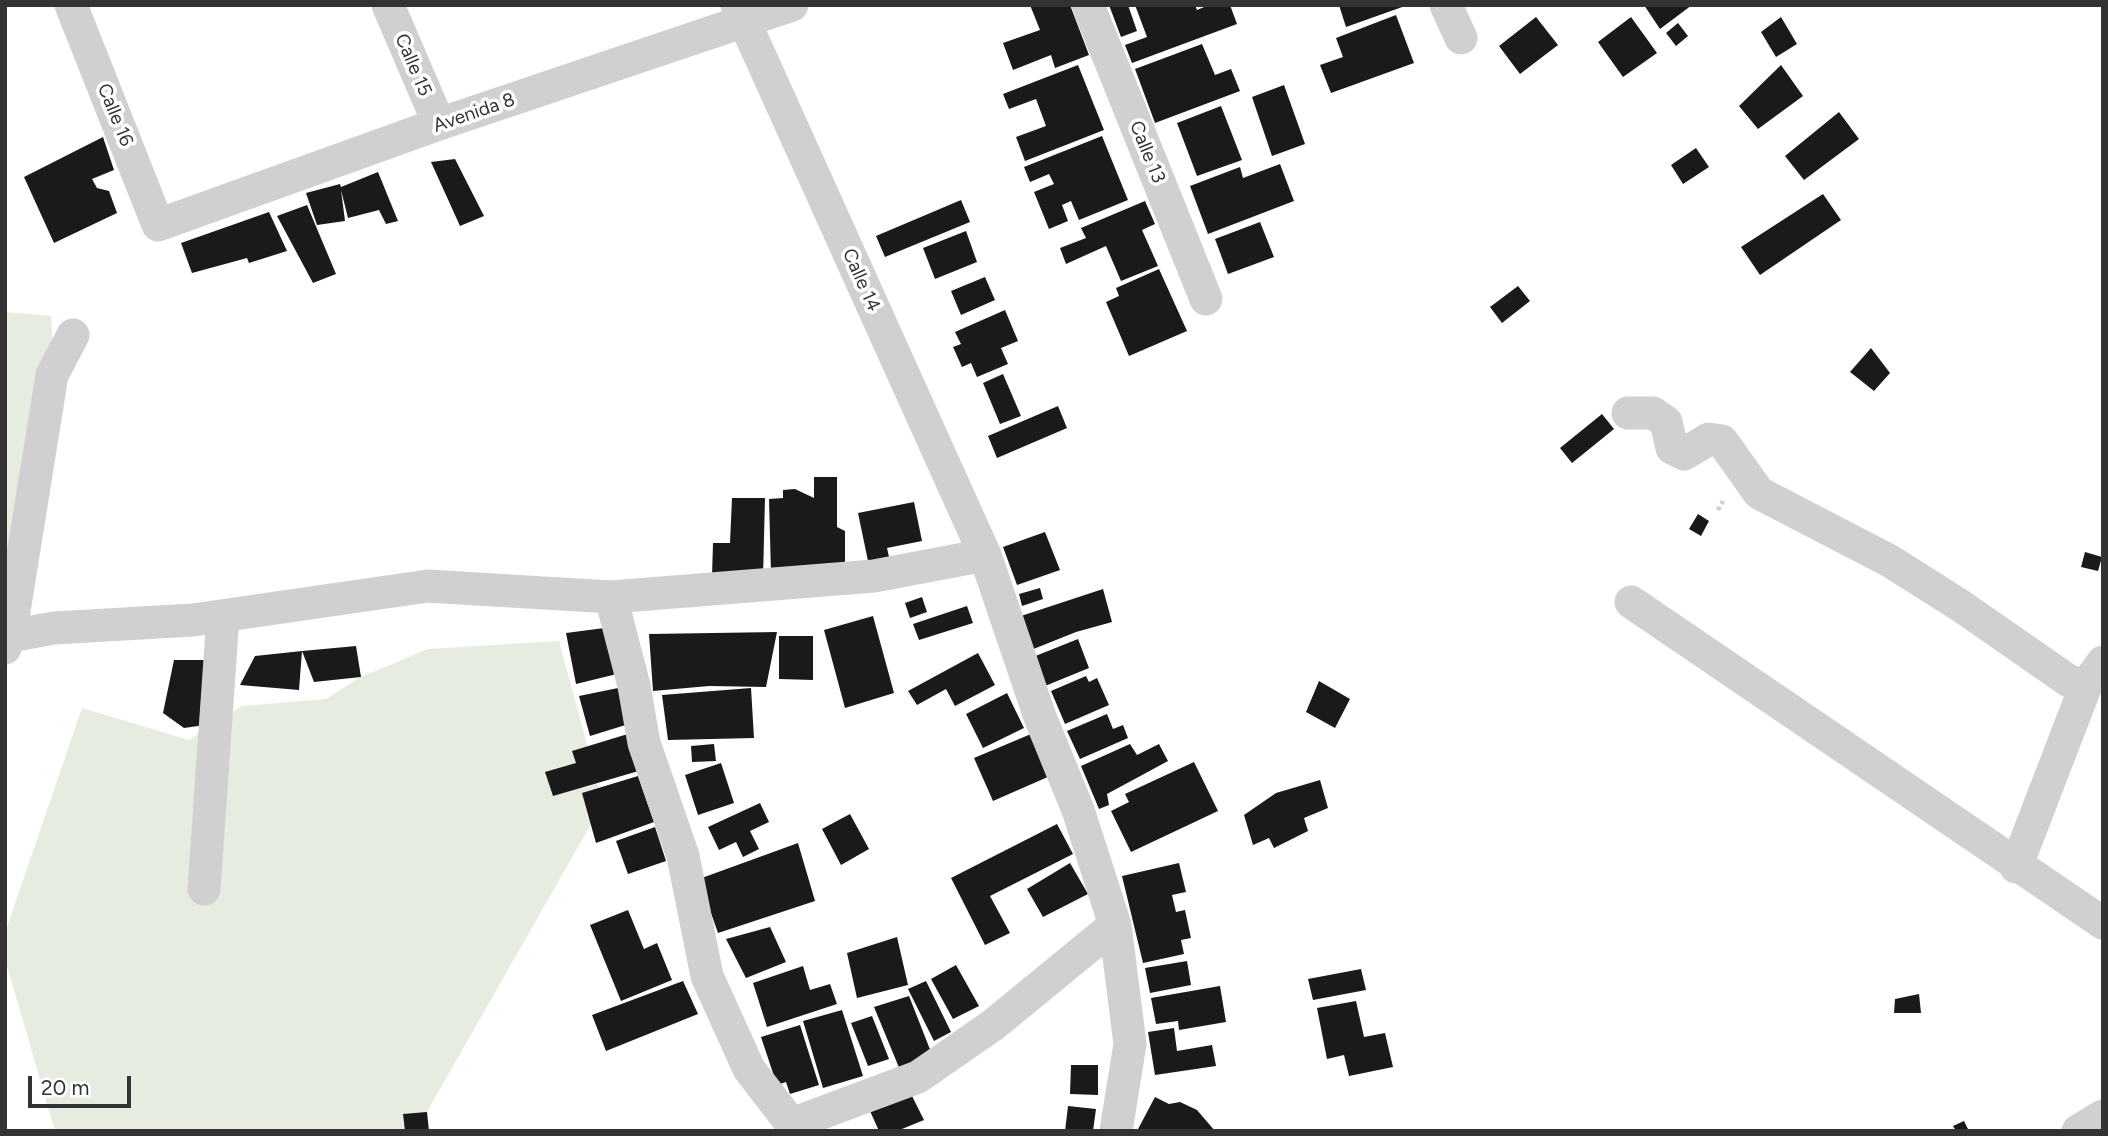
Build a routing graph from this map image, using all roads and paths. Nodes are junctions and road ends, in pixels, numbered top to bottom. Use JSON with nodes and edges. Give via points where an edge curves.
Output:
{"nodes":[{"id":1,"x":71,"y":5,"type":"edge"},
{"id":2,"x":388,"y":5,"type":"edge"},
{"id":3,"x":792,"y":5,"type":"edge"},
{"id":4,"x":1088,"y":5,"type":"edge"},
{"id":5,"x":1447,"y":5,"type":"edge"},
{"id":6,"x":741,"y":13,"type":"edge"},
{"id":7,"x":1461,"y":38,"type":"dead end"},
{"id":8,"x":439,"y":124,"type":"junction"},
{"id":9,"x":158,"y":225,"type":"joint"},
{"id":10,"x":1206,"y":299,"type":"dead end"},
{"id":11,"x":73,"y":335,"type":"dead end"},
{"id":12,"x":1628,"y":413,"type":"dead end"},
{"id":13,"x":985,"y":555,"type":"junction"},
{"id":14,"x":611,"y":597,"type":"junction"},
{"id":15,"x":1631,"y":602,"type":"dead end"},
{"id":16,"x":223,"y":616,"type":"junction"},
{"id":17,"x":8,"y":642,"type":"edge"},
{"id":18,"x":2094,"y":673,"type":"edge"},
{"id":19,"x":2016,"y":867,"type":"junction"},
{"id":20,"x":204,"y":888,"type":"dead end"},
{"id":21,"x":2103,"y":923,"type":"edge"},
{"id":22,"x":1115,"y":925,"type":"junction"},
{"id":23,"x":2103,"y":1116,"type":"edge"},
{"id":24,"x":795,"y":1127,"type":"edge"},
{"id":25,"x":1116,"y":1131,"type":"edge"},
{"id":26,"x":2078,"y":1131,"type":"edge"}],
"edges":[{"from":1,"to":9,"type":"street","name":"Calle 16"},
{"from":2,"to":8,"type":"street","name":"Calle 15"},
{"from":3,"to":6,"type":"street","name":"Avenida 8"},
{"from":4,"to":10,"type":"street","name":"Calle 13"},
{"from":5,"to":7,"type":"street"},
{"from":6,"to":8,"type":"street","name":"Avenida 8"},
{"from":6,"to":13,"type":"street","name":"Calle 14"},
{"from":8,"to":9,"type":"street","name":"Avenida 8"},
{"from":11,"to":17,"type":"street","via":[[52,375]]},
{"from":12,"to":18,"type":"street","via":[[1653,413],[1666,422],[1672,448],[1684,454],[1709,439],[1722,441],[1759,493],[1889,562],[2069,681]]},
{"from":13,"to":14,"type":"street","via":[[874,576]]},
{"from":13,"to":22,"type":"street","name":"Calle 14"},
{"from":14,"to":16,"type":"street","via":[[428,586]]},
{"from":14,"to":24,"type":"street","via":[[644,743],[683,856],[707,976],[749,1069]]},
{"from":15,"to":19,"type":"street"},
{"from":16,"to":17,"type":"street","via":[[54,628]]},
{"from":16,"to":20,"type":"street"},
{"from":18,"to":19,"type":"street"},
{"from":19,"to":21,"type":"street"},
{"from":22,"to":24,"type":"street","via":[[993,1026],[918,1077]]},
{"from":22,"to":25,"type":"street","name":"Calle 14","via":[[1130,1044]]},
{"from":23,"to":26,"type":"street"}]}
